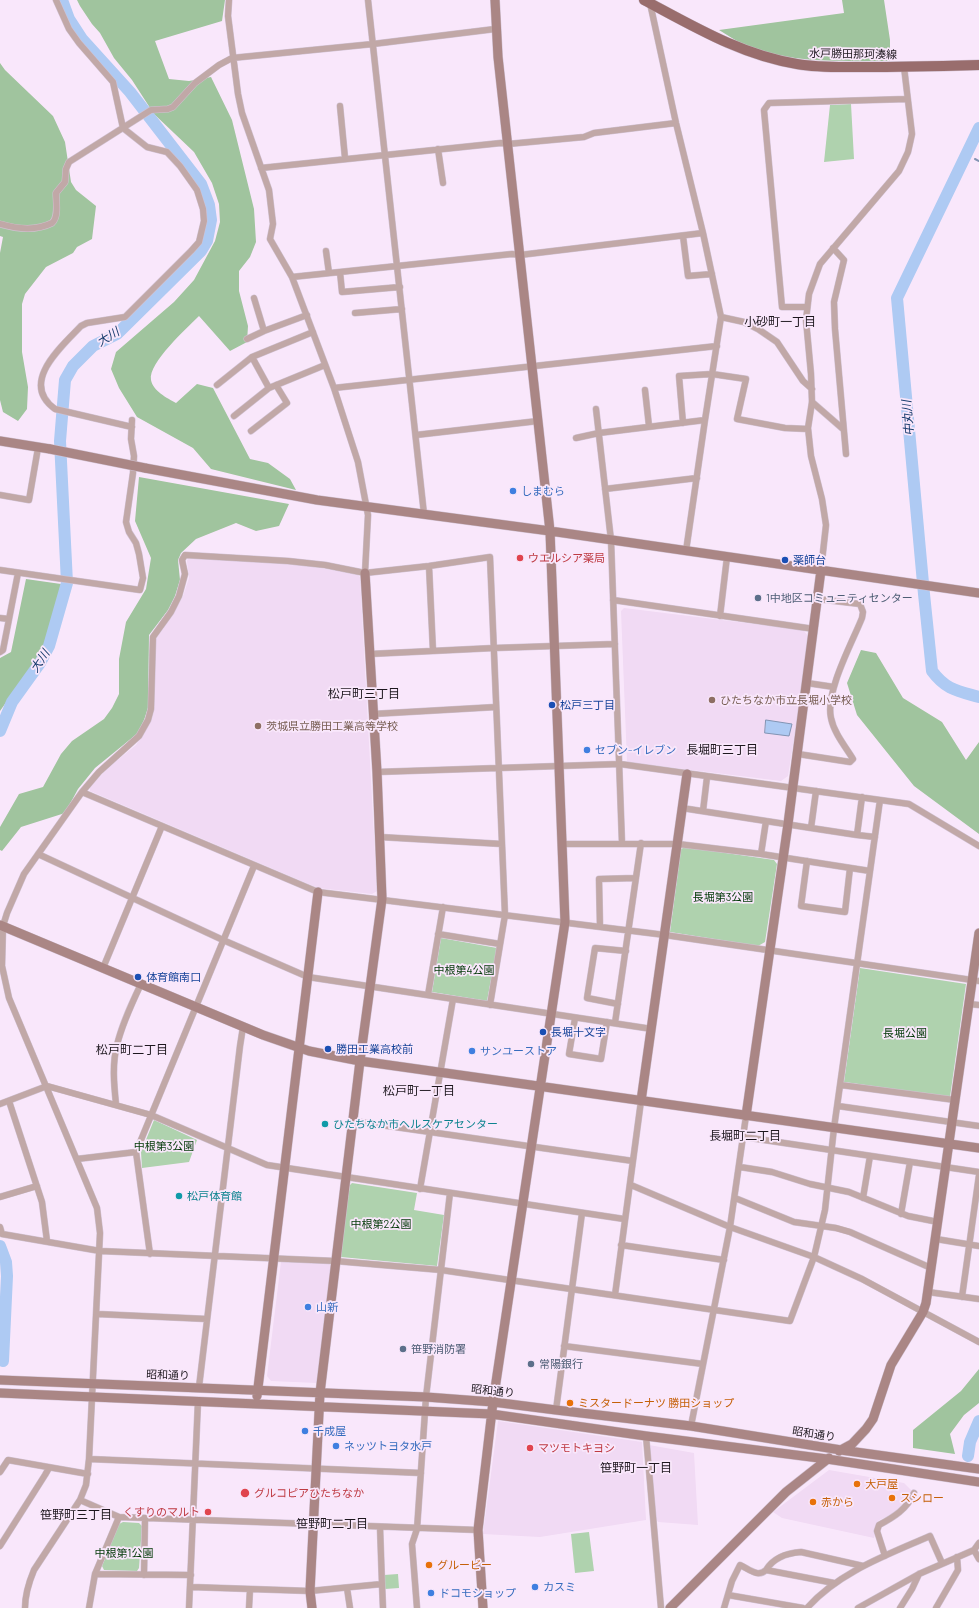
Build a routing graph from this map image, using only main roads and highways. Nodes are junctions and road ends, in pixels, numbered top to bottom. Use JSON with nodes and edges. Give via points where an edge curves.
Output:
{"nodes":[{"id":1,"x":647,"y":2,"type":"edge"},
{"id":2,"x":979,"y":65,"type":"edge"}],
"edges":[{"from":1,"to":2,"type":"main road","name":"水戸勝田那珂湊線","via":[[730,45],[796,64],[815,67]]}]}
